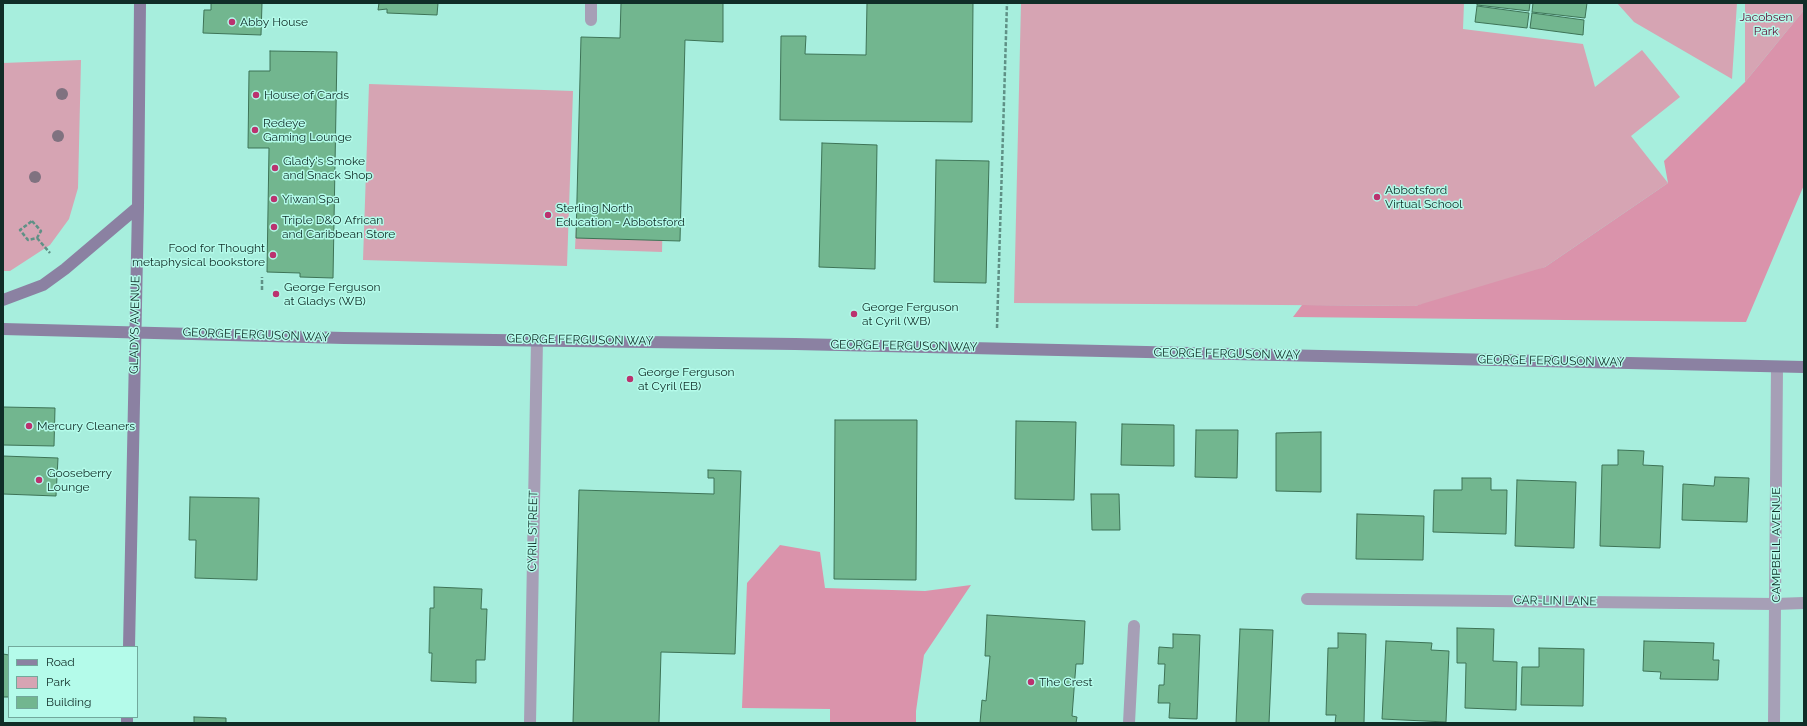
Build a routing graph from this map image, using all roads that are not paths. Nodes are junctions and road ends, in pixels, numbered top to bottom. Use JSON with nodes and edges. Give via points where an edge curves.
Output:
{"nodes":[{"id":1,"x":140,"y":3,"type":"edge"},
{"id":2,"x":591,"y":3,"type":"edge"},
{"id":3,"x":591,"y":20,"type":"dead end"},
{"id":4,"x":138,"y":208,"type":"junction"},
{"id":5,"x":3,"y":300,"type":"edge"},
{"id":6,"x":3,"y":329,"type":"edge"},
{"id":7,"x":135,"y":333,"type":"junction"},
{"id":8,"x":536,"y":340,"type":"junction"},
{"id":9,"x":1777,"y":367,"type":"junction"},
{"id":10,"x":1804,"y":367,"type":"edge"},
{"id":11,"x":1307,"y":599,"type":"dead end"},
{"id":12,"x":1804,"y":603,"type":"edge"},
{"id":13,"x":1775,"y":604,"type":"junction"},
{"id":14,"x":1134,"y":626,"type":"dead end"},
{"id":15,"x":128,"y":646,"type":"edge"},
{"id":16,"x":530,"y":723,"type":"edge"},
{"id":17,"x":1129,"y":723,"type":"edge"},
{"id":18,"x":1774,"y":723,"type":"edge"}],
"edges":[{"from":1,"to":4,"type":"main road","name":"GLADYS AVENUE"},
{"from":2,"to":3,"type":"street"},
{"from":4,"to":5,"type":"main road","via":[[43,285]]},
{"from":4,"to":7,"type":"main road","name":"GLADYS AVENUE"},
{"from":6,"to":7,"type":"main road","name":"GEORGE FERGUSON WAY"},
{"from":7,"to":8,"type":"main road","name":"GEORGE FERGUSON WAY"},
{"from":7,"to":15,"type":"main road","name":"GLADYS AVENUE"},
{"from":8,"to":9,"type":"main road","name":"GEORGE FERGUSON WAY"},
{"from":8,"to":16,"type":"street","name":"CYRIL STREET"},
{"from":9,"to":10,"type":"main road","name":"GEORGE FERGUSON WAY"},
{"from":9,"to":13,"type":"street","name":"CAMPBELL AVENUE"},
{"from":11,"to":13,"type":"street","name":"CAR-LIN LANE"},
{"from":12,"to":13,"type":"street","name":"CAR-LIN LANE"},
{"from":13,"to":18,"type":"street","name":"CAMPBELL AVENUE"},
{"from":14,"to":17,"type":"street"}]}
